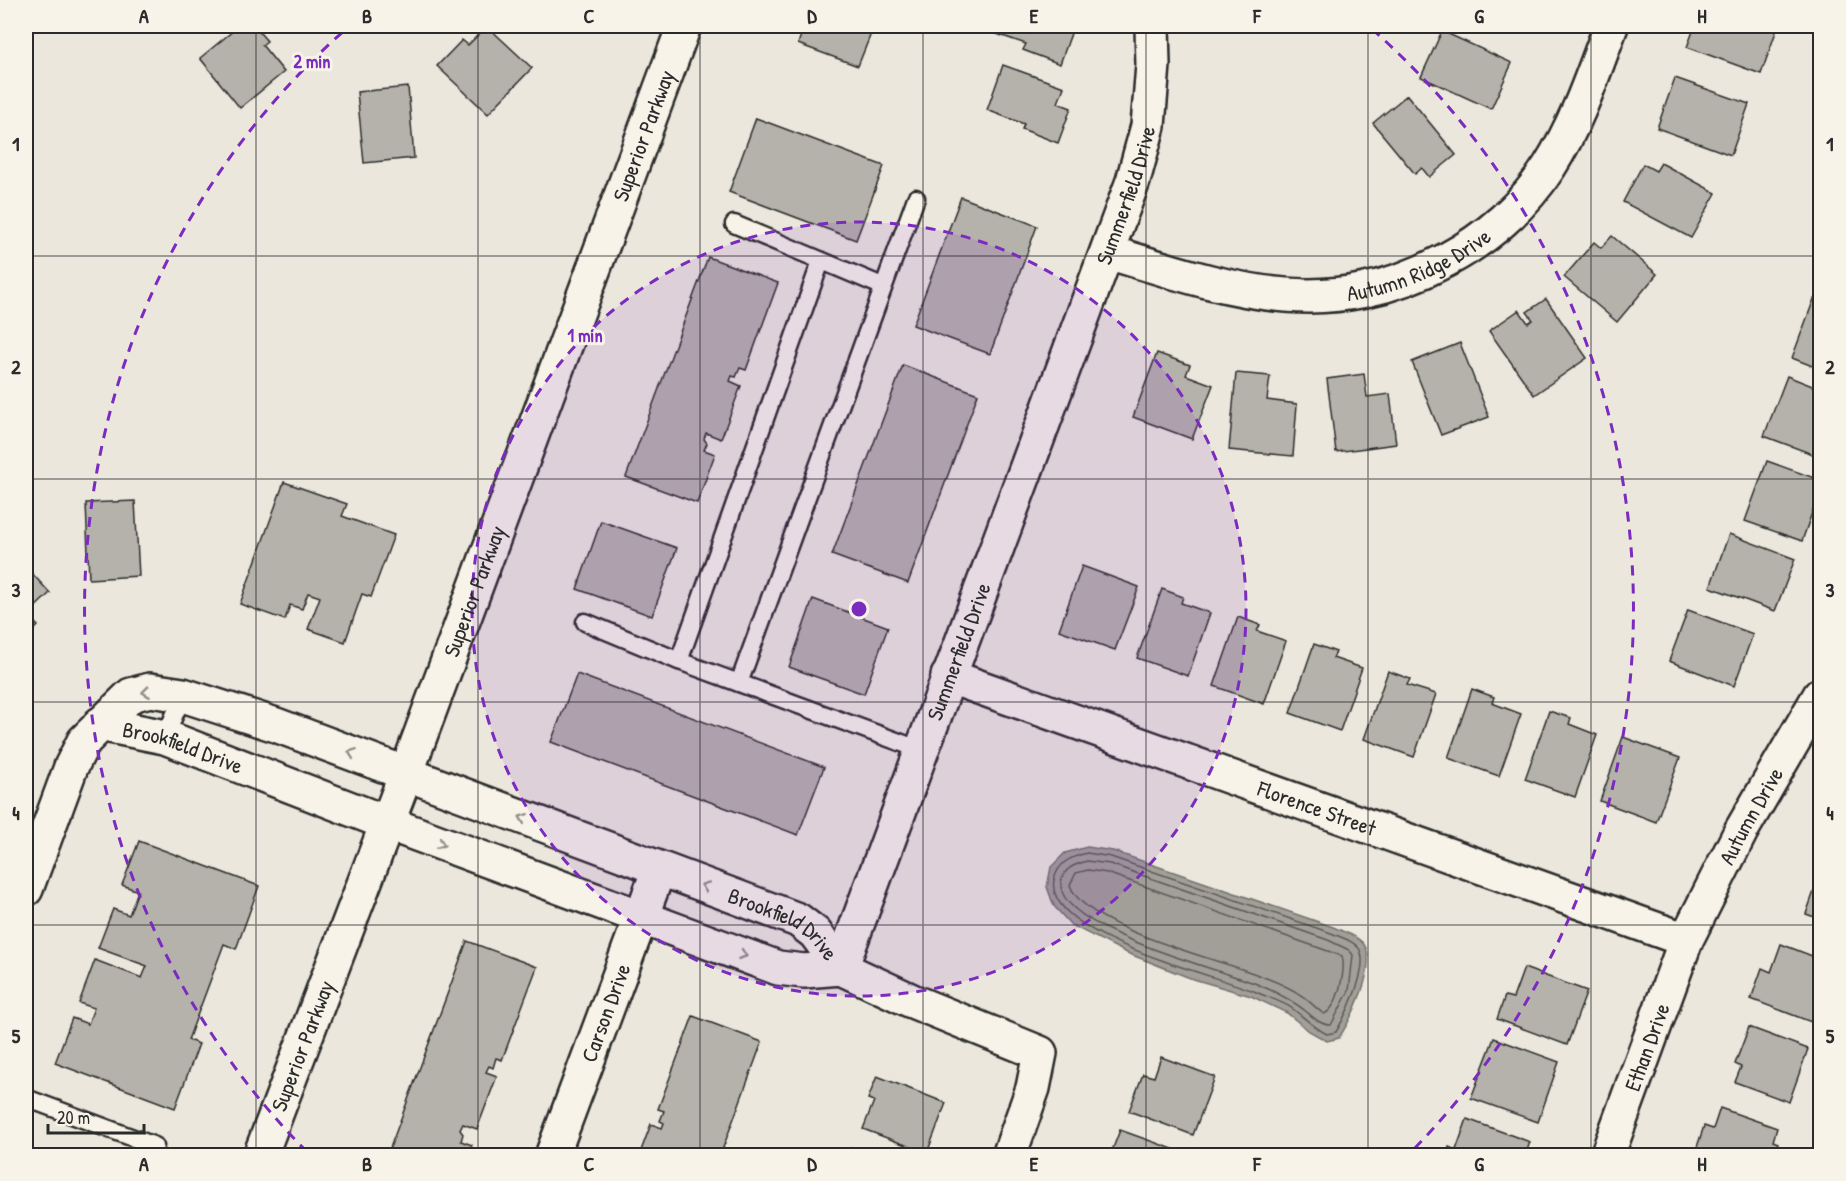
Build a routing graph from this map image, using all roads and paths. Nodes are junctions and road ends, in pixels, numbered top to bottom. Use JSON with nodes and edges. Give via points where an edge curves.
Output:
{"nodes":[{"id":1,"x":684,"y":26,"type":"edge"},
{"id":2,"x":1152,"y":26,"type":"edge"},
{"id":3,"x":1611,"y":26,"type":"edge"},
{"id":4,"x":916,"y":198,"type":"dead end"},
{"id":5,"x":734,"y":224,"type":"dead end"},
{"id":6,"x":1108,"y":252,"type":"junction"},
{"id":7,"x":821,"y":261,"type":"junction"},
{"id":8,"x":882,"y":286,"type":"junction"},
{"id":9,"x":585,"y":622,"type":"dead end"},
{"id":10,"x":679,"y":661,"type":"junction"},
{"id":11,"x":948,"y":676,"type":"junction"},
{"id":12,"x":739,"y":683,"type":"junction"},
{"id":13,"x":183,"y":695,"type":"junction"},
{"id":14,"x":1821,"y":695,"type":"edge"},
{"id":15,"x":100,"y":724,"type":"junction"},
{"id":16,"x":276,"y":725,"type":"junction"},
{"id":17,"x":165,"y":737,"type":"junction"},
{"id":18,"x":921,"y":750,"type":"junction"},
{"id":19,"x":406,"y":774,"type":"junction"},
{"id":20,"x":262,"y":776,"type":"junction"},
{"id":21,"x":387,"y":823,"type":"junction"},
{"id":22,"x":659,"y":869,"type":"junction"},
{"id":23,"x":26,"y":889,"type":"edge"},
{"id":24,"x":641,"y":917,"type":"junction"},
{"id":25,"x":1686,"y":940,"type":"junction"},
{"id":26,"x":841,"y":968,"type":"junction"},
{"id":27,"x":26,"y":1098,"type":"edge"},
{"id":28,"x":155,"y":1146,"type":"dead end"},
{"id":29,"x":260,"y":1155,"type":"edge"},
{"id":30,"x":552,"y":1155,"type":"edge"},
{"id":31,"x":1008,"y":1155,"type":"edge"},
{"id":32,"x":1607,"y":1155,"type":"edge"}],
"edges":[{"from":1,"to":19,"type":"street","name":"Superior Parkway"},
{"from":2,"to":6,"type":"street","name":"Summerfield Drive","via":[[1148,126]]},
{"from":3,"to":6,"type":"street","name":"Autumn Ridge Drive","via":[[1581,106],[1549,168],[1504,219],[1461,252],[1432,268],[1362,292],[1291,296],[1214,284]]},
{"from":4,"to":8,"type":"lane"},
{"from":5,"to":7,"type":"lane"},
{"from":6,"to":11,"type":"street","name":"Summerfield Drive"},
{"from":7,"to":8,"type":"lane"},
{"from":7,"to":10,"type":"lane"},
{"from":8,"to":12,"type":"lane"},
{"from":9,"to":10,"type":"lane"},
{"from":10,"to":12,"type":"lane"},
{"from":11,"to":18,"type":"street","name":"Summerfield Drive"},
{"from":11,"to":25,"type":"street","name":"Florence Street"},
{"from":12,"to":18,"type":"lane"},
{"from":13,"to":15,"type":"street","name":"Brookfield Drive","one_way":true,"via":[[150,690],[132,695]]},
{"from":13,"to":16,"type":"street","name":"Brookfield Drive"},
{"from":13,"to":17,"type":"lane"},
{"from":14,"to":25,"type":"street","name":"Autumn Drive","via":[[1741,831]]},
{"from":15,"to":17,"type":"street","name":"Brookfield Drive"},
{"from":15,"to":23,"type":"street","name":"Brookfield Drive","via":[[84,741],[71,767]]},
{"from":19,"to":16,"type":"street","name":"Brookfield Drive","one_way":true},
{"from":16,"to":20,"type":"street","name":"Brookfield Drive"},
{"from":17,"to":20,"type":"street","name":"Brookfield Drive"},
{"from":18,"to":26,"type":"street","name":"Summerfield Drive"},
{"from":19,"to":21,"type":"street","name":"Superior Parkway"},
{"from":22,"to":19,"type":"street","name":"Brookfield Drive","one_way":true},
{"from":20,"to":21,"type":"street","name":"Brookfield Drive"},
{"from":21,"to":24,"type":"street","name":"Brookfield Drive","one_way":true},
{"from":21,"to":29,"type":"street","name":"Superior Parkway"},
{"from":22,"to":24,"type":"street","name":"Carson Drive"},
{"from":26,"to":22,"type":"street","name":"Brookfield Drive","one_way":true,"via":[[815,933],[798,920]]},
{"from":24,"to":26,"type":"street","name":"Brookfield Drive","one_way":true,"via":[[778,968]]},
{"from":24,"to":30,"type":"street","name":"Carson Drive"},
{"from":25,"to":32,"type":"street","name":"Ethan Drive"},
{"from":26,"to":31,"type":"street","via":[[1040,1053],[1033,1088]]},
{"from":27,"to":28,"type":"lane"}]}
